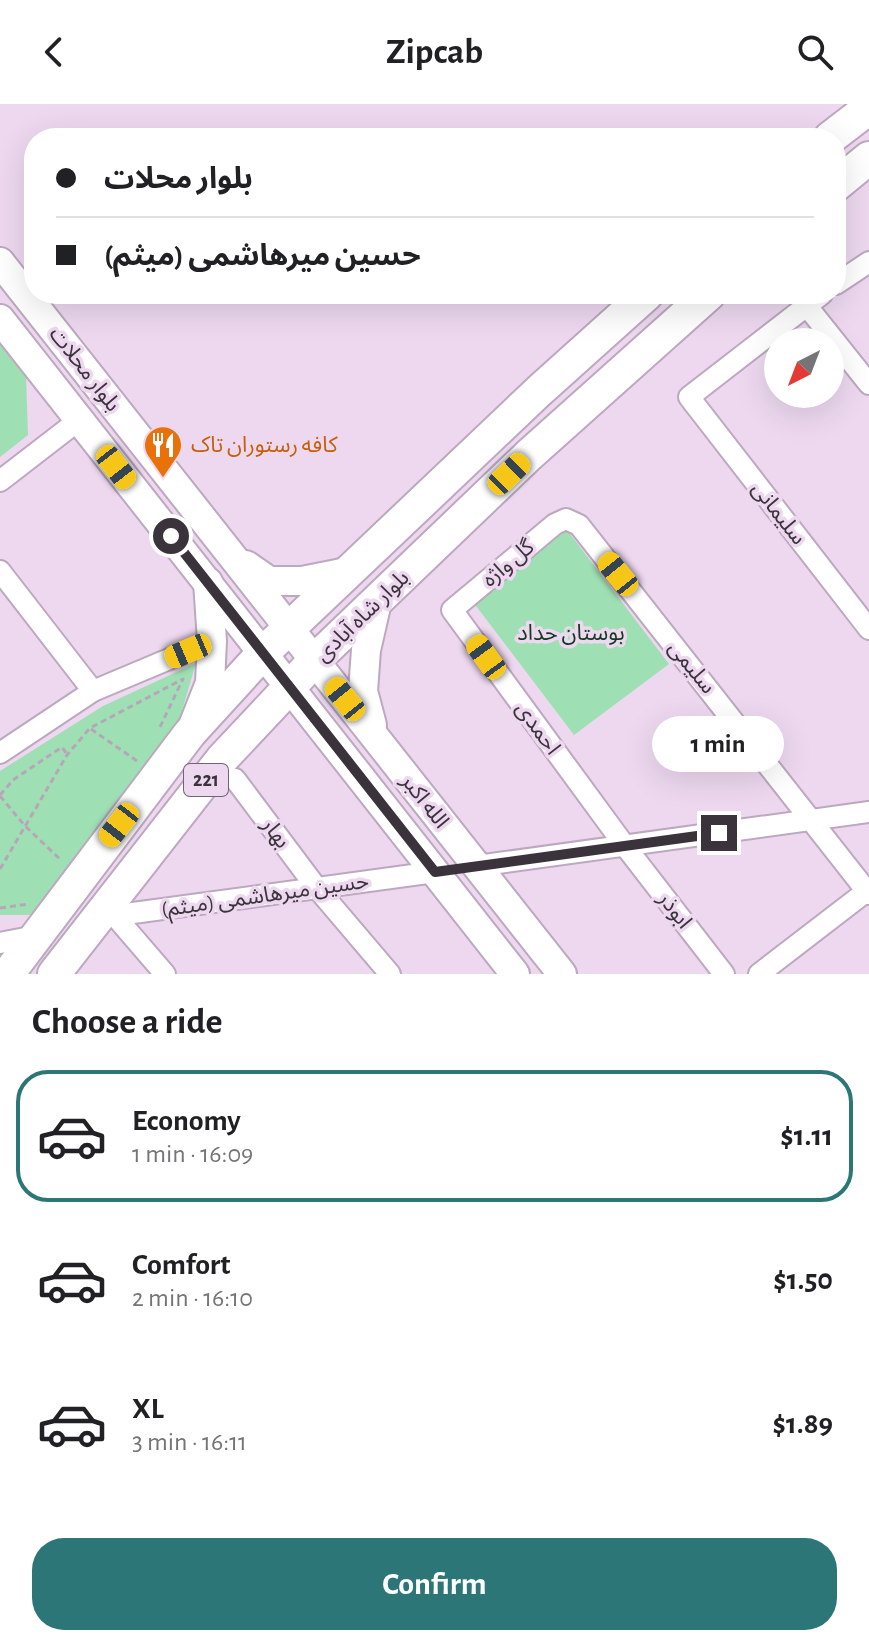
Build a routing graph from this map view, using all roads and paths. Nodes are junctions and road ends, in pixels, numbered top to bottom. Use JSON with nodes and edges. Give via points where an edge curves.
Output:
{"nodes":[{"id":1,"x":864,"y":109,"type":"edge"},
{"id":2,"x":842,"y":128,"type":"edge"},
{"id":3,"x":869,"y":158,"type":"edge"},
{"id":4,"x":846,"y":177,"type":"edge"},
{"id":5,"x":0,"y":262,"type":"edge"},
{"id":6,"x":869,"y":262,"type":"edge"},
{"id":7,"x":846,"y":277,"type":"edge"},
{"id":8,"x":24,"y":292,"type":"edge"},
{"id":9,"x":33,"y":304,"type":"edge"},
{"id":10,"x":636,"y":304,"type":"edge"},
{"id":11,"x":698,"y":304,"type":"edge"},
{"id":12,"x":808,"y":304,"type":"edge"},
{"id":13,"x":817,"y":304,"type":"edge"},
{"id":14,"x":0,"y":319,"type":"edge"},
{"id":15,"x":869,"y":384,"type":"edge"},
{"id":16,"x":79,"y":420,"type":"junction"},
{"id":17,"x":0,"y":481,"type":"edge"},
{"id":18,"x":566,"y":519,"type":"joint"},
{"id":19,"x":230,"y":553,"type":"junction"},
{"id":20,"x":0,"y":571,"type":"edge"},
{"id":21,"x":347,"y":572,"type":"junction"},
{"id":22,"x":208,"y":582,"type":"junction"},
{"id":23,"x":377,"y":602,"type":"junction"},
{"id":24,"x":452,"y":610,"type":"joint"},
{"id":25,"x":288,"y":627,"type":"junction"},
{"id":26,"x":869,"y":629,"type":"edge"},
{"id":27,"x":212,"y":641,"type":"junction"},
{"id":28,"x":263,"y":653,"type":"junction"},
{"id":29,"x":315,"y":660,"type":"junction"},
{"id":30,"x":289,"y":687,"type":"junction"},
{"id":31,"x":93,"y":691,"type":"junction"},
{"id":32,"x":90,"y":728,"type":"junction"},
{"id":33,"x":158,"y":730,"type":"dead end"},
{"id":34,"x":190,"y":733,"type":"junction"},
{"id":35,"x":376,"y":738,"type":"junction"},
{"id":36,"x":0,"y":753,"type":"edge"},
{"id":37,"x":67,"y":755,"type":"junction"},
{"id":38,"x":129,"y":771,"type":"dead end"},
{"id":39,"x":235,"y":779,"type":"dead end"},
{"id":40,"x":0,"y":796,"type":"edge"},
{"id":41,"x":869,"y":812,"type":"edge"},
{"id":42,"x":813,"y":820,"type":"junction"},
{"id":43,"x":25,"y":826,"type":"junction"},
{"id":44,"x":625,"y":846,"type":"junction"},
{"id":45,"x":65,"y":864,"type":"dead end"},
{"id":46,"x":477,"y":866,"type":"junction"},
{"id":47,"x":0,"y":869,"type":"edge"},
{"id":48,"x":435,"y":872,"type":"junction"},
{"id":49,"x":316,"y":887,"type":"junction"},
{"id":50,"x":868,"y":892,"type":"edge"},
{"id":51,"x":33,"y":903,"type":"dead end"},
{"id":52,"x":0,"y":908,"type":"edge"},
{"id":53,"x":105,"y":917,"type":"junction"},
{"id":54,"x":36,"y":936,"type":"junction"},
{"id":55,"x":0,"y":943,"type":"edge"},
{"id":56,"x":8,"y":974,"type":"edge"},
{"id":57,"x":54,"y":974,"type":"edge"},
{"id":58,"x":165,"y":974,"type":"edge"},
{"id":59,"x":390,"y":974,"type":"edge"},
{"id":60,"x":515,"y":974,"type":"edge"},
{"id":61,"x":562,"y":974,"type":"edge"},
{"id":62,"x":724,"y":974,"type":"edge"},
{"id":63,"x":759,"y":974,"type":"edge"}],
"edges":[{"from":1,"to":2,"type":"main road"},
{"from":3,"to":4,"type":"main road"},
{"from":5,"to":8,"type":"main road","name":"بلوار محلات"},
{"from":6,"to":7,"type":"street"},
{"from":9,"to":19,"type":"main road","name":"بلوار محلات"},
{"from":10,"to":21,"type":"main road","name":"بلوار شاه آبادی","number":"221"},
{"from":11,"to":23,"type":"main road","name":"بلوار شاه آبادی","number":"221","via":[[529,455]]},
{"from":12,"to":26,"type":"street","name":"سلیمانی","via":[[689,397]]},
{"from":13,"to":15,"type":"street"},
{"from":14,"to":16,"type":"main road","name":"بلوار محلات"},
{"from":16,"to":17,"type":"street"},
{"from":16,"to":22,"type":"main road","name":"بلوار محلات"},
{"from":18,"to":24,"type":"street","name":"گل واژه"},
{"from":18,"to":42,"type":"street","name":"سلیمی","via":[[579,525]]},
{"from":19,"to":21,"type":"main road","via":[[269,581]]},
{"from":19,"to":25,"type":"main road","name":"بلوار محلات"},
{"from":20,"to":31,"type":"street"},
{"from":21,"to":25,"type":"main road","name":"بلوار شاه آبادی","number":"221"},
{"from":22,"to":27,"type":"main road"},
{"from":22,"to":28,"type":"main road","name":"بلوار محلات"},
{"from":23,"to":29,"type":"main road","name":"بلوار شاه آبادی","number":"221"},
{"from":23,"to":35,"type":"main road","via":[[363,691]]},
{"from":24,"to":44,"type":"street","name":"احمدی"},
{"from":25,"to":28,"type":"main road","name":"بلوار شاه آبادی","number":"221"},
{"from":25,"to":29,"type":"main road","name":"الله اکبر"},
{"from":27,"to":31,"type":"street"},
{"from":27,"to":34,"type":"main road","via":[[210,683]]},
{"from":28,"to":30,"type":"main road","name":"الله اکبر"},
{"from":28,"to":34,"type":"main road","name":"بلوار شاه آبادی","number":"221"},
{"from":29,"to":30,"type":"main road","name":"بلوار شاه آبادی","number":"221"},
{"from":29,"to":35,"type":"main road","name":"الله اکبر"},
{"from":30,"to":48,"type":"main road","name":"الله اکبر"},
{"from":30,"to":53,"type":"main road","name":"بلوار شاه آبادی","number":"221","via":[[222,759]]},
{"from":31,"to":36,"type":"street"},
{"from":32,"to":33,"type":"path","via":[[183,679]]},
{"from":32,"to":37,"type":"path"},
{"from":32,"to":38,"type":"path","via":[[137,761]]},
{"from":34,"to":54,"type":"main road","name":"بلوار شاه آبادی","number":"221"},
{"from":35,"to":46,"type":"main road","name":"الله اکبر"},
{"from":37,"to":40,"type":"path","via":[[62,747],[13,780]]},
{"from":37,"to":43,"type":"path"},
{"from":39,"to":49,"type":"street","name":"بهار"},
{"from":40,"to":43,"type":"path"},
{"from":41,"to":42,"type":"street"},
{"from":42,"to":44,"type":"street"},
{"from":42,"to":50,"type":"street","name":"سلیمی"},
{"from":43,"to":45,"type":"path"},
{"from":43,"to":47,"type":"path"},
{"from":44,"to":46,"type":"street"},
{"from":44,"to":62,"type":"street","name":"ابوذر"},
{"from":46,"to":48,"type":"main road"},
{"from":46,"to":61,"type":"main road","name":"الله اکبر"},
{"from":48,"to":49,"type":"street","name":"حسین میرهاشمی (میثم)"},
{"from":48,"to":60,"type":"main road","name":"الله اکبر"},
{"from":49,"to":53,"type":"street","name":"حسین میرهاشمی (میثم)"},
{"from":49,"to":59,"type":"street","name":"بهار"},
{"from":50,"to":63,"type":"street"},
{"from":51,"to":52,"type":"path"},
{"from":53,"to":57,"type":"main road","name":"بلوار شاه آبادی","number":"221"},
{"from":53,"to":58,"type":"street"},
{"from":54,"to":55,"type":"street"},
{"from":54,"to":56,"type":"main road","name":"بلوار شاه آبادی","number":"221"}]}
